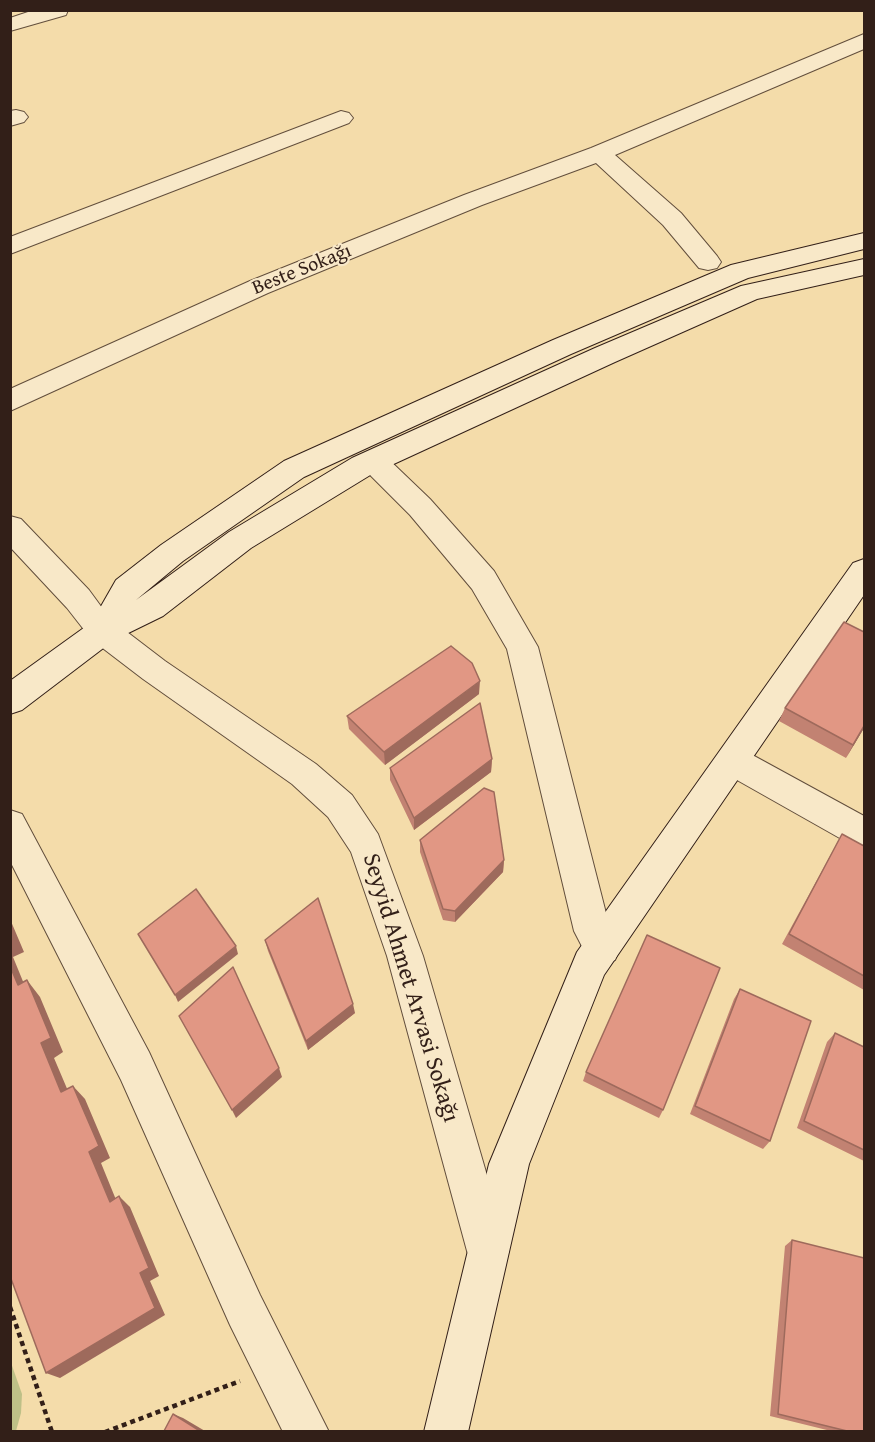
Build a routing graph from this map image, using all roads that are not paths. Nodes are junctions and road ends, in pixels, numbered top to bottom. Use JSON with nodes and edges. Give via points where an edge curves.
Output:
{"nodes":[{"id":1,"x":58,"y":10,"type":"edge"},
{"id":2,"x":10,"y":25,"type":"edge"},
{"id":3,"x":864,"y":41,"type":"edge"},
{"id":4,"x":341,"y":118,"type":"dead end"},
{"id":5,"x":599,"y":153,"type":"junction"},
{"id":6,"x":864,"y":241,"type":"edge"},
{"id":7,"x":10,"y":246,"type":"edge"},
{"id":8,"x":708,"y":262,"type":"dead end"},
{"id":9,"x":864,"y":267,"type":"edge"},
{"id":10,"x":10,"y":401,"type":"edge"},
{"id":11,"x":373,"y":461,"type":"junction"},
{"id":12,"x":10,"y":527,"type":"edge"},
{"id":13,"x":864,"y":571,"type":"edge"},
{"id":14,"x":104,"y":631,"type":"junction"},
{"id":15,"x":10,"y":700,"type":"edge"},
{"id":16,"x":733,"y":761,"type":"junction"},
{"id":17,"x":10,"y":825,"type":"edge"},
{"id":18,"x":864,"y":834,"type":"edge"},
{"id":19,"x":602,"y":948,"type":"junction"},
{"id":20,"x":488,"y":1251,"type":"junction"},
{"id":21,"x":307,"y":1431,"type":"edge"},
{"id":22,"x":446,"y":1431,"type":"edge"}],
"edges":[{"from":1,"to":2,"type":"street"},
{"from":3,"to":5,"type":"street","name":"Beste Sokağı"},
{"from":4,"to":7,"type":"street"},
{"from":5,"to":8,"type":"street","via":[[672,219]]},
{"from":5,"to":10,"type":"street","name":"Beste Sokağı","via":[[259,287]]},
{"from":6,"to":14,"type":"street","via":[[740,271],[294,469],[127,589]]},
{"from":9,"to":11,"type":"street","via":[[750,292]]},
{"from":11,"to":14,"type":"street","via":[[240,540],[152,607]]},
{"from":11,"to":19,"type":"street","via":[[420,507],[483,580],[522,647],[592,931]]},
{"from":12,"to":14,"type":"street","name":"Seyyid Ahmet Arvasi Sokağı"},
{"from":13,"to":16,"type":"street"},
{"from":14,"to":15,"type":"street"},
{"from":14,"to":20,"type":"street","name":"Seyyid Ahmet Arvasi Sokağı","via":[[304,774],[340,806],[366,845],[405,956]]},
{"from":16,"to":18,"type":"street"},
{"from":16,"to":19,"type":"street"},
{"from":17,"to":21,"type":"street","via":[[135,1066],[245,1311]]},
{"from":19,"to":20,"type":"street","via":[[590,964],[508,1164]]},
{"from":20,"to":22,"type":"street"}]}
